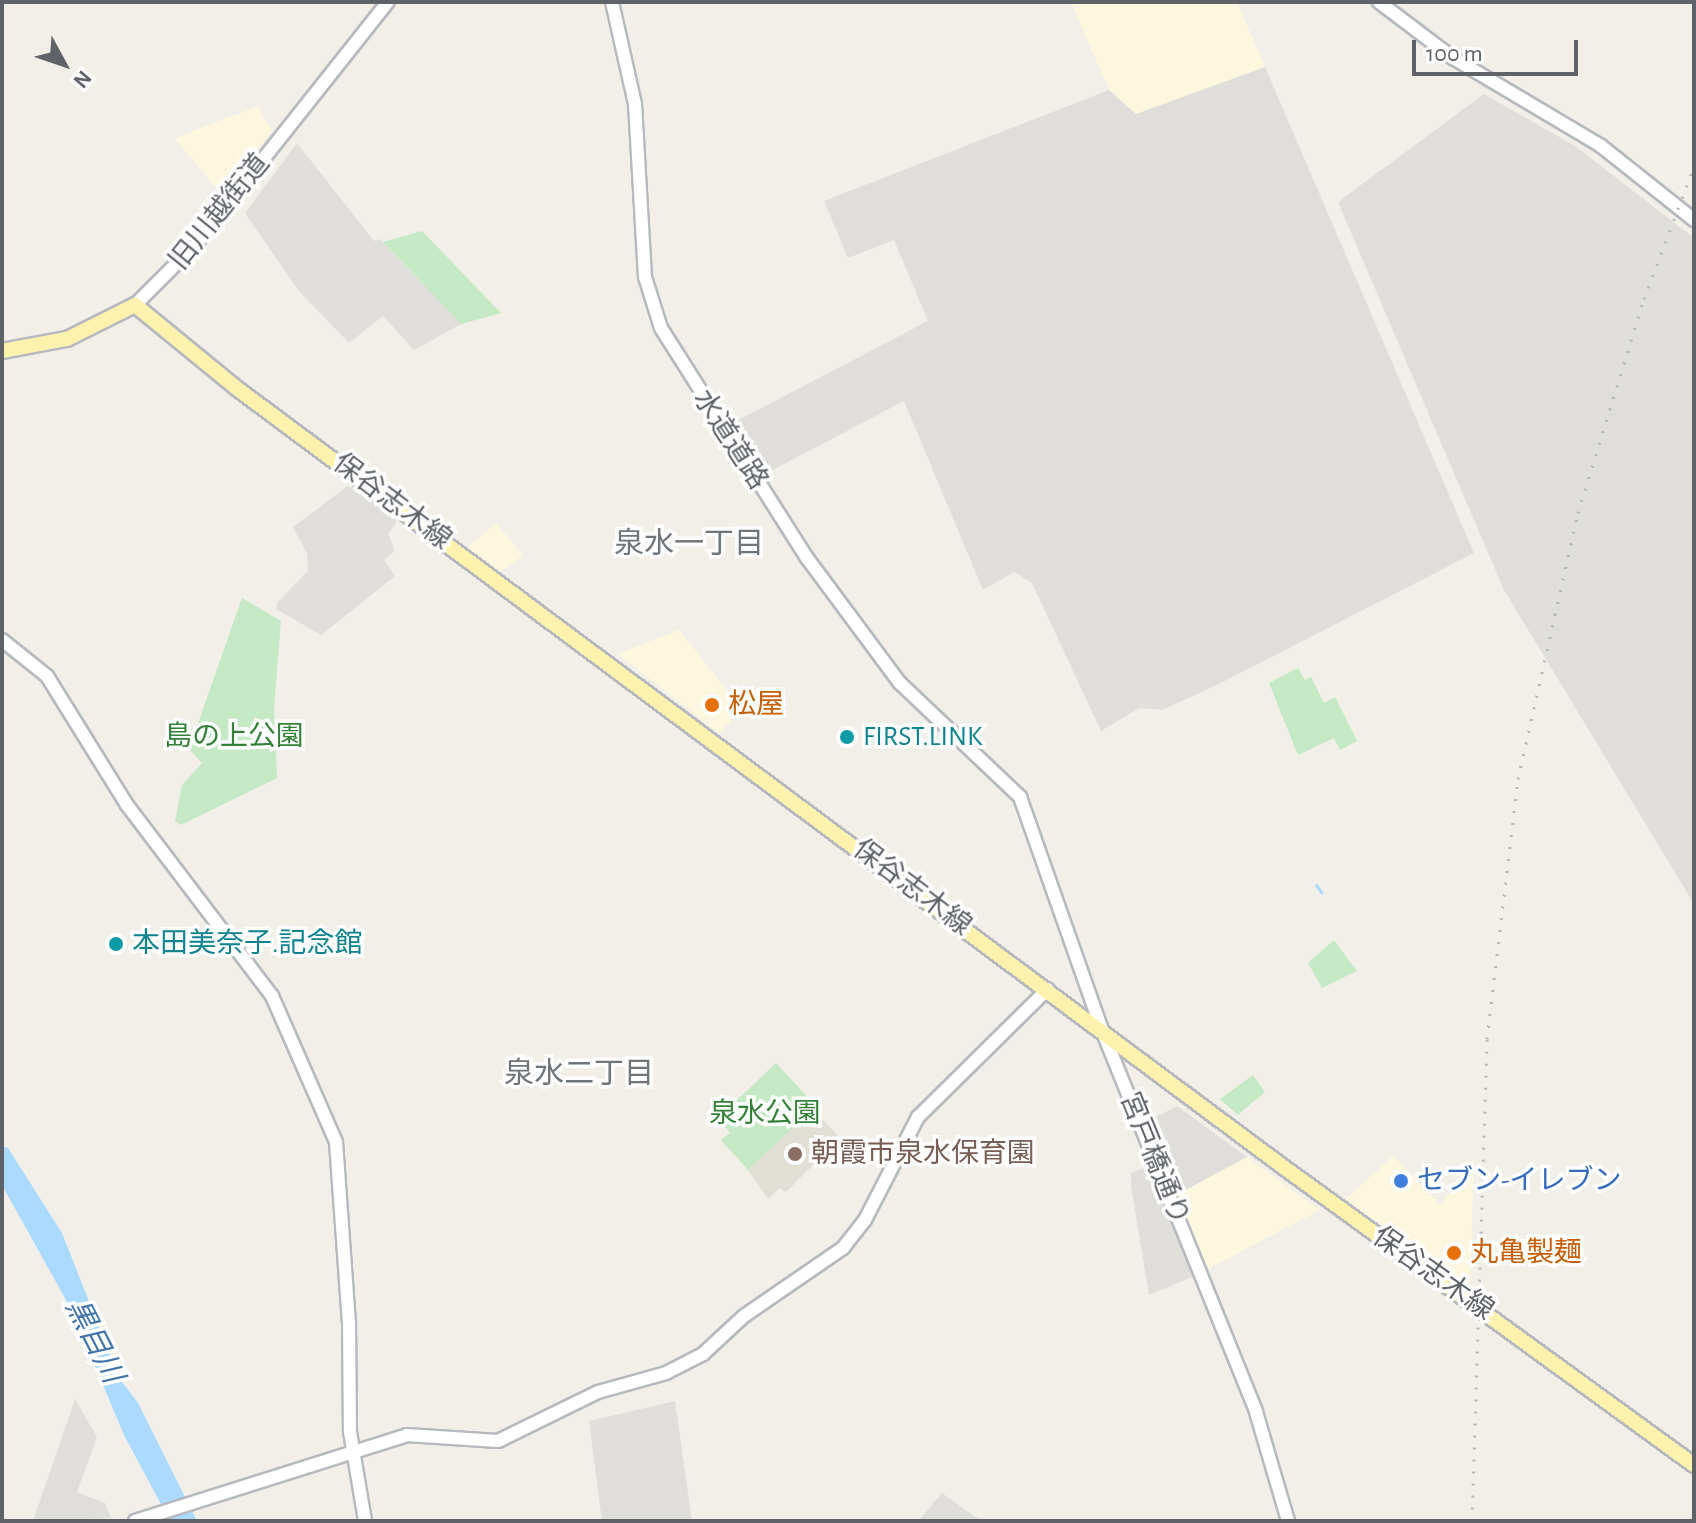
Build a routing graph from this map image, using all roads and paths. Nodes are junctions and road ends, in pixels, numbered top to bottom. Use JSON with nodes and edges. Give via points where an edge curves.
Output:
{"nodes":[{"id":1,"x":388,"y":2,"type":"edge"},
{"id":2,"x":612,"y":2,"type":"edge"},
{"id":3,"x":1379,"y":2,"type":"edge"},
{"id":4,"x":1694,"y":220,"type":"edge"},
{"id":5,"x":135,"y":305,"type":"junction"},
{"id":6,"x":2,"y":351,"type":"edge"},
{"id":7,"x":2,"y":640,"type":"edge"},
{"id":8,"x":1020,"y":797,"type":"joint"},
{"id":9,"x":1048,"y":989,"type":"junction"},
{"id":10,"x":1102,"y":1030,"type":"junction"},
{"id":11,"x":351,"y":1450,"type":"junction"},
{"id":12,"x":1694,"y":1465,"type":"edge"},
{"id":13,"x":135,"y":1521,"type":"edge"},
{"id":14,"x":365,"y":1521,"type":"edge"},
{"id":15,"x":1288,"y":1521,"type":"edge"}],
"edges":[{"from":1,"to":5,"type":"street","name":"旧川越街道","via":[[196,244]]},
{"from":2,"to":8,"type":"street","name":"水道道路","via":[[635,104],[645,277],[661,328],[807,558],[900,683]]},
{"from":3,"to":4,"type":"street","via":[[1453,58],[1601,146]]},
{"from":5,"to":6,"type":"main road","name":"旧川越街道","via":[[67,339]]},
{"from":5,"to":9,"type":"main road","name":"保谷志木線","via":[[239,390]]},
{"from":7,"to":11,"type":"street","via":[[47,676],[127,805],[272,996],[336,1142],[342,1181]]},
{"from":8,"to":10,"type":"street","name":"宮戸橋通り"},
{"from":9,"to":10,"type":"main road","name":"保谷志木線"},
{"from":9,"to":11,"type":"street","via":[[918,1117],[869,1212],[843,1248],[744,1316],[711,1349],[666,1373],[598,1392],[498,1441],[416,1434]]},
{"from":10,"to":12,"type":"main road","name":"保谷志木線"},
{"from":10,"to":15,"type":"street","name":"宮戸橋通り","via":[[1256,1412]]},
{"from":11,"to":13,"type":"street"},
{"from":11,"to":14,"type":"street"}]}
